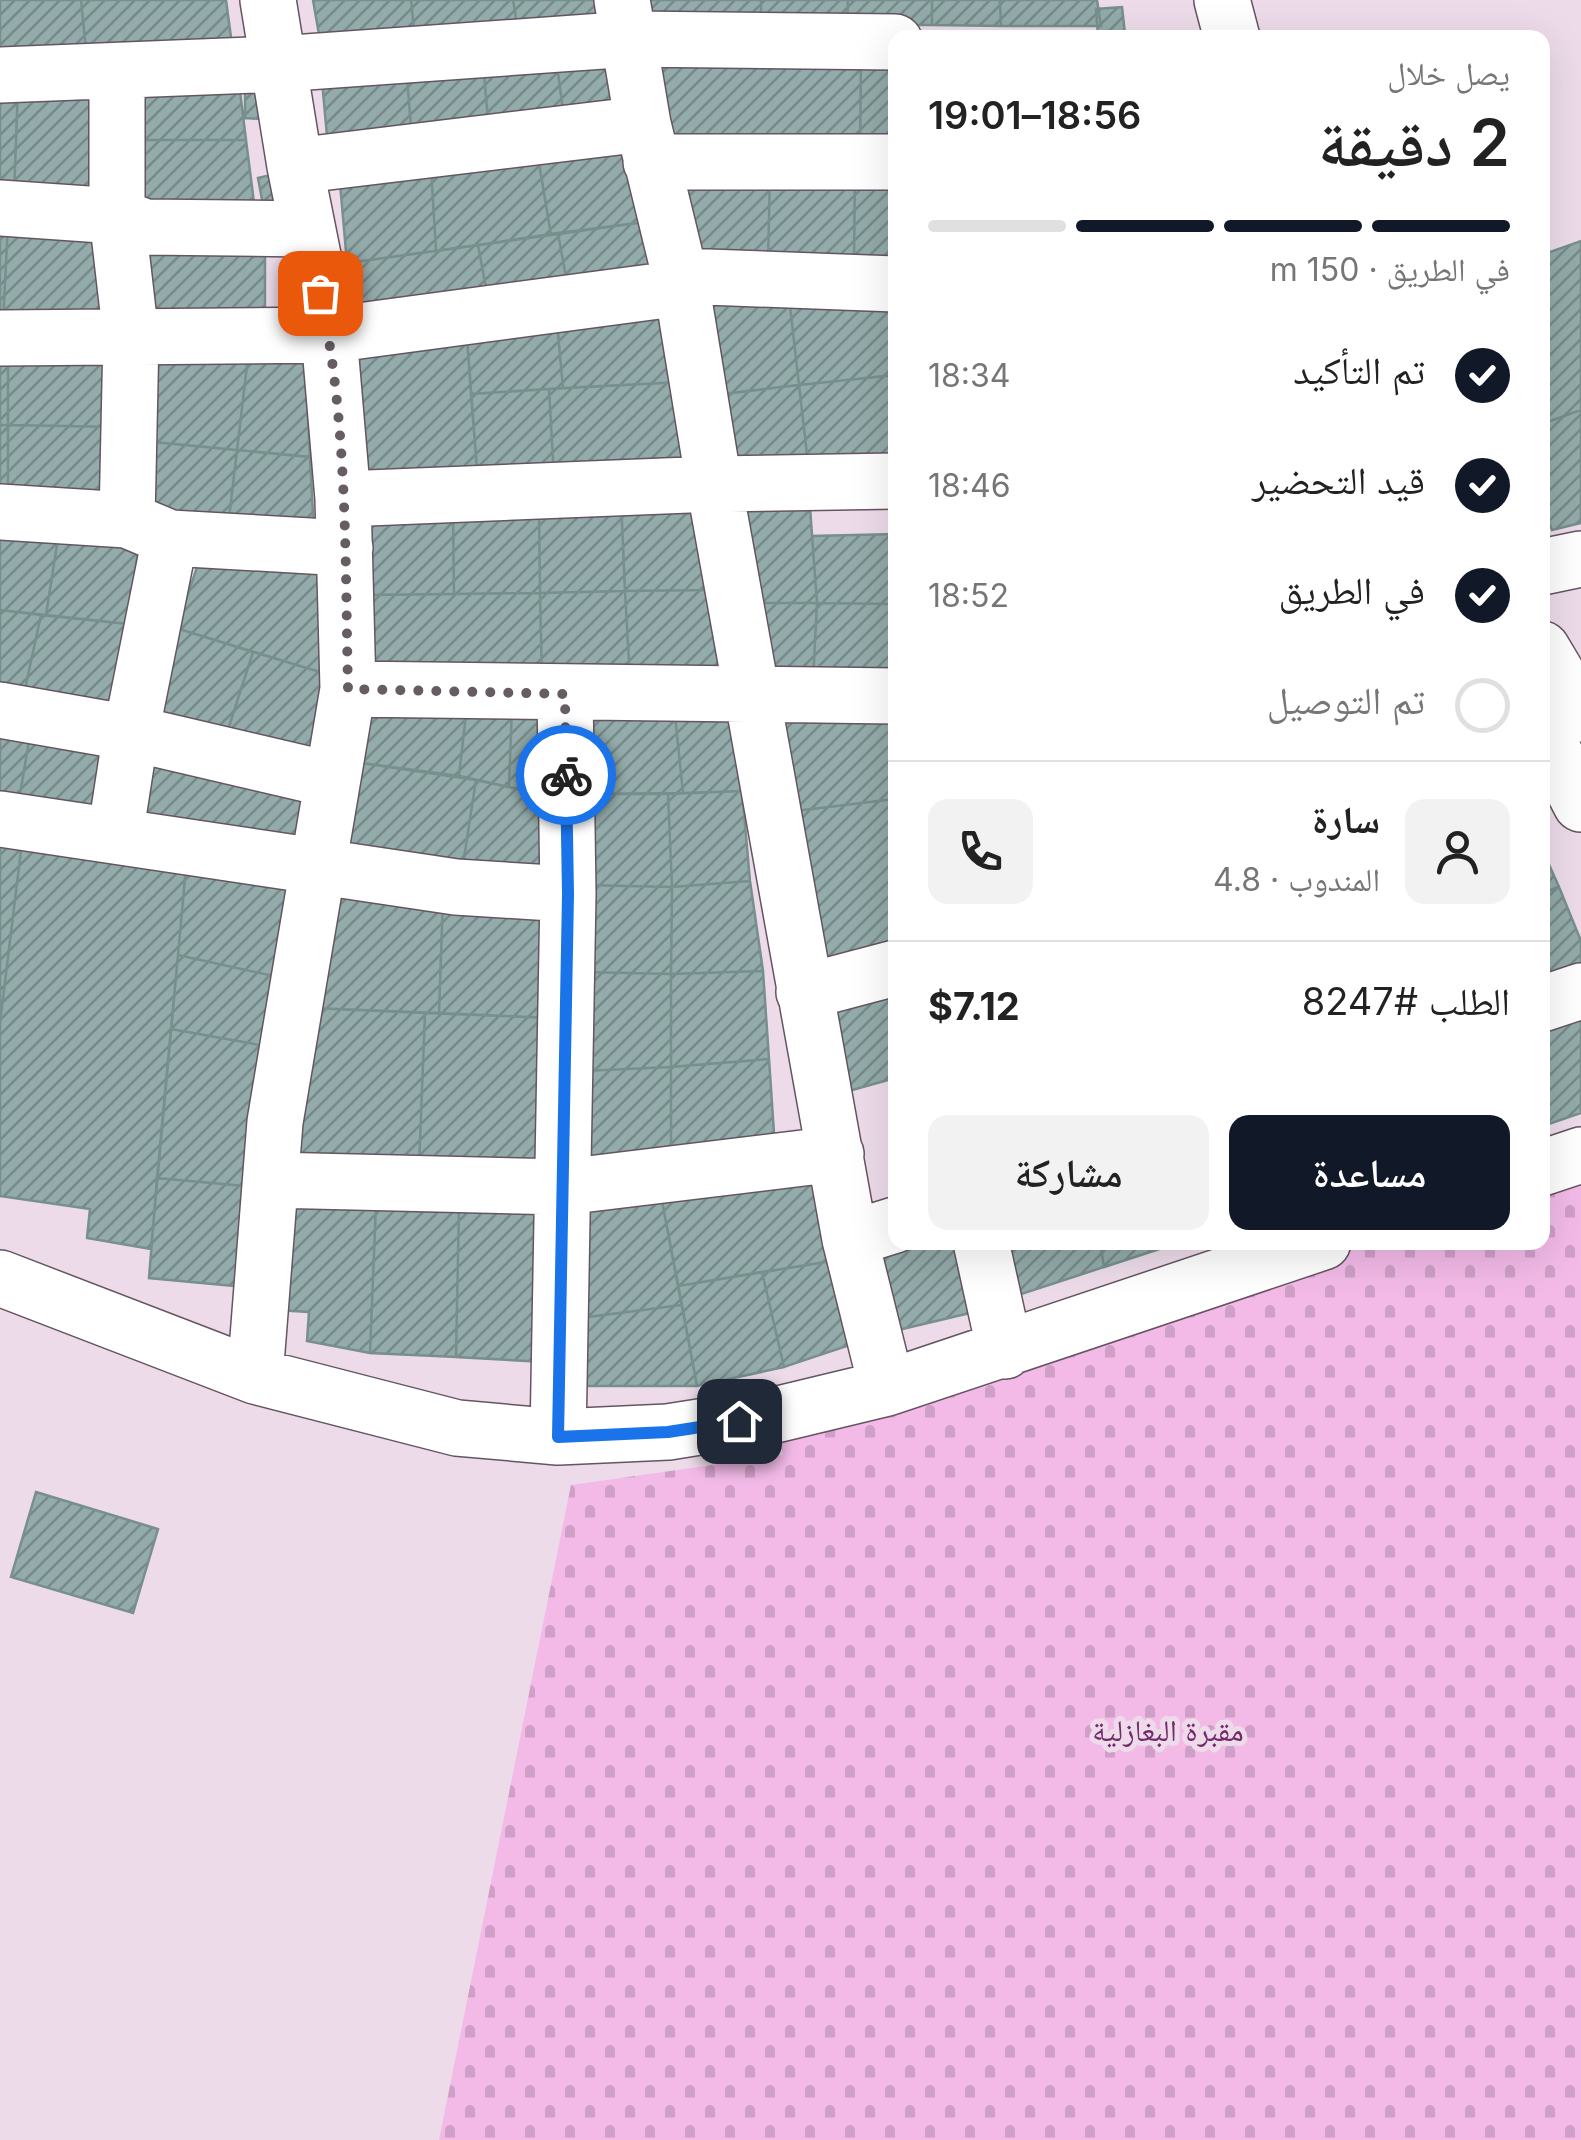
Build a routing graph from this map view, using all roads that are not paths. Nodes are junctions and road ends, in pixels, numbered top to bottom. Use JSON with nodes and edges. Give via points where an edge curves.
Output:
{"nodes":[{"id":1,"x":268,"y":0,"type":"edge"},
{"id":2,"x":1184,"y":0,"type":"edge"},
{"id":3,"x":1222,"y":0,"type":"edge"},
{"id":4,"x":626,"y":20,"type":"edge"},
{"id":5,"x":1192,"y":30,"type":"edge"},
{"id":6,"x":1230,"y":30,"type":"edge"},
{"id":7,"x":888,"y":41,"type":"edge"},
{"id":8,"x":278,"y":64,"type":"junction"},
{"id":9,"x":117,"y":71,"type":"junction"},
{"id":10,"x":0,"y":75,"type":"edge"},
{"id":11,"x":647,"y":143,"type":"junction"},
{"id":12,"x":888,"y":161,"type":"edge"},
{"id":13,"x":294,"y":166,"type":"junction"},
{"id":14,"x":0,"y":208,"type":"edge"},
{"id":15,"x":116,"y":216,"type":"junction"},
{"id":16,"x":307,"y":228,"type":"junction"},
{"id":17,"x":680,"y":282,"type":"junction"},
{"id":18,"x":888,"y":284,"type":"edge"},
{"id":19,"x":329,"y":335,"type":"junction"},
{"id":20,"x":0,"y":338,"type":"edge"},
{"id":21,"x":132,"y":338,"type":"junction"},
{"id":22,"x":888,"y":481,"type":"edge"},
{"id":23,"x":714,"y":484,"type":"junction"},
{"id":24,"x":0,"y":512,"type":"edge"},
{"id":25,"x":344,"y":524,"type":"junction"},
{"id":26,"x":148,"y":529,"type":"junction"},
{"id":27,"x":1581,"y":559,"type":"edge"},
{"id":28,"x":1550,"y":565,"type":"edge"},
{"id":29,"x":348,"y":689,"type":"junction"},
{"id":30,"x":565,"y":694,"type":"junction"},
{"id":31,"x":754,"y":695,"type":"junction"},
{"id":32,"x":888,"y":696,"type":"edge"},
{"id":33,"x":1550,"y":705,"type":"edge"},
{"id":34,"x":0,"y":710,"type":"edge"},
{"id":35,"x":131,"y":733,"type":"junction"},
{"id":36,"x":1554,"y":733,"type":"edge"},
{"id":37,"x":332,"y":780,"type":"junction"},
{"id":38,"x":1581,"y":804,"type":"edge"},
{"id":39,"x":0,"y":819,"type":"edge"},
{"id":40,"x":114,"y":836,"type":"junction"},
{"id":41,"x":317,"y":864,"type":"junction"},
{"id":42,"x":568,"y":894,"type":"junction"},
{"id":43,"x":888,"y":970,"type":"edge"},
{"id":44,"x":1581,"y":991,"type":"edge"},
{"id":45,"x":804,"y":992,"type":"junction"},
{"id":46,"x":1550,"y":1001,"type":"edge"},
{"id":47,"x":836,"y":1154,"type":"junction"},
{"id":48,"x":1581,"y":1154,"type":"edge"},
{"id":49,"x":1550,"y":1165,"type":"edge"},
{"id":50,"x":271,"y":1180,"type":"junction"},
{"id":51,"x":564,"y":1187,"type":"junction"},
{"id":52,"x":872,"y":1232,"type":"edge"},
{"id":53,"x":983,"y":1250,"type":"edge"},
{"id":54,"x":1300,"y":1250,"type":"edge"},
{"id":55,"x":0,"y":1278,"type":"edge"},
{"id":56,"x":1005,"y":1351,"type":"junction"},
{"id":57,"x":256,"y":1376,"type":"junction"},
{"id":58,"x":887,"y":1388,"type":"junction"},
{"id":59,"x":558,"y":1437,"type":"junction"}],
"edges":[{"from":1,"to":8,"type":"street"},
{"from":2,"to":5,"type":"street"},
{"from":3,"to":6,"type":"street"},
{"from":4,"to":7,"type":"street"},
{"from":4,"to":8,"type":"street"},
{"from":4,"to":11,"type":"street"},
{"from":8,"to":9,"type":"street"},
{"from":8,"to":13,"type":"street"},
{"from":9,"to":10,"type":"street"},
{"from":9,"to":15,"type":"street"},
{"from":11,"to":12,"type":"street"},
{"from":11,"to":13,"type":"street"},
{"from":11,"to":17,"type":"street"},
{"from":13,"to":16,"type":"street"},
{"from":14,"to":15,"type":"street"},
{"from":15,"to":16,"type":"street","via":[[145,227]]},
{"from":15,"to":21,"type":"street"},
{"from":16,"to":19,"type":"street"},
{"from":17,"to":18,"type":"street"},
{"from":17,"to":19,"type":"street"},
{"from":17,"to":23,"type":"street"},
{"from":19,"to":21,"type":"street"},
{"from":19,"to":25,"type":"street"},
{"from":20,"to":21,"type":"street"},
{"from":21,"to":26,"type":"street"},
{"from":22,"to":23,"type":"street"},
{"from":23,"to":25,"type":"street"},
{"from":23,"to":31,"type":"street"},
{"from":24,"to":26,"type":"street"},
{"from":25,"to":26,"type":"street"},
{"from":25,"to":29,"type":"street"},
{"from":26,"to":35,"type":"street"},
{"from":27,"to":28,"type":"street"},
{"from":29,"to":30,"type":"street"},
{"from":29,"to":37,"type":"street"},
{"from":30,"to":31,"type":"street"},
{"from":30,"to":42,"type":"street"},
{"from":31,"to":32,"type":"street"},
{"from":31,"to":45,"type":"street"},
{"from":33,"to":36,"type":"street"},
{"from":34,"to":35,"type":"street"},
{"from":35,"to":37,"type":"street"},
{"from":35,"to":40,"type":"street"},
{"from":36,"to":38,"type":"street"},
{"from":37,"to":41,"type":"street"},
{"from":39,"to":40,"type":"street"},
{"from":40,"to":41,"type":"street"},
{"from":41,"to":42,"type":"street","via":[[456,887]]},
{"from":41,"to":50,"type":"street"},
{"from":42,"to":51,"type":"street"},
{"from":43,"to":45,"type":"street"},
{"from":44,"to":46,"type":"street"},
{"from":45,"to":47,"type":"street"},
{"from":47,"to":51,"type":"street"},
{"from":47,"to":52,"type":"street"},
{"from":48,"to":49,"type":"street"},
{"from":50,"to":51,"type":"street"},
{"from":50,"to":57,"type":"street"},
{"from":51,"to":59,"type":"street"},
{"from":52,"to":58,"type":"street"},
{"from":53,"to":56,"type":"street"},
{"from":54,"to":56,"type":"street"},
{"from":55,"to":57,"type":"street"},
{"from":56,"to":58,"type":"street"},
{"from":57,"to":59,"type":"street","via":[[457,1428]]},
{"from":58,"to":59,"type":"street","via":[[668,1432]]}]}
